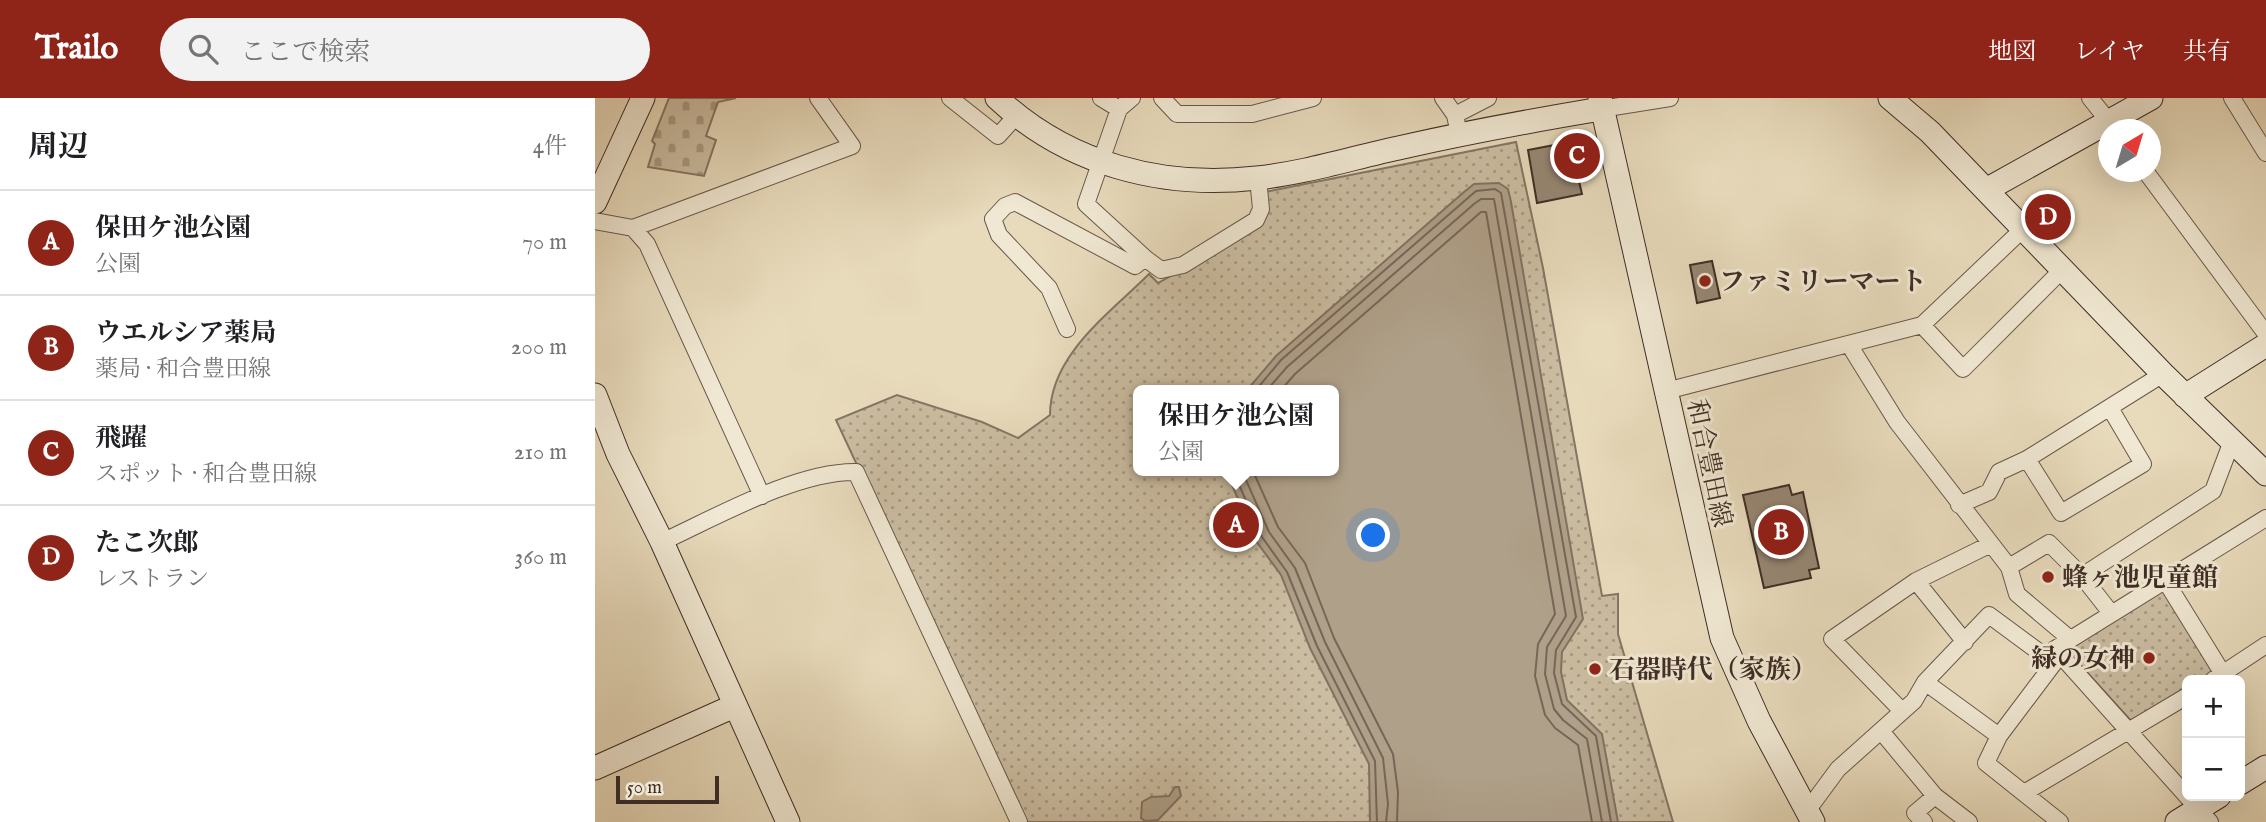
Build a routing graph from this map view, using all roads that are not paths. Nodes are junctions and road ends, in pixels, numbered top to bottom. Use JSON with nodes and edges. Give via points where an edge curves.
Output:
{"nodes":[{"id":1,"x":643,"y":98,"type":"edge"},
{"id":2,"x":818,"y":98,"type":"edge"},
{"id":3,"x":950,"y":98,"type":"edge"},
{"id":4,"x":997,"y":98,"type":"edge"},
{"id":5,"x":1101,"y":98,"type":"edge"},
{"id":6,"x":1132,"y":98,"type":"edge"},
{"id":7,"x":1162,"y":98,"type":"edge"},
{"id":8,"x":1313,"y":98,"type":"edge"},
{"id":9,"x":1443,"y":98,"type":"edge"},
{"id":10,"x":1488,"y":98,"type":"edge"},
{"id":11,"x":1670,"y":98,"type":"edge"},
{"id":12,"x":1890,"y":98,"type":"edge"},
{"id":13,"x":2090,"y":98,"type":"edge"},
{"id":14,"x":2151,"y":98,"type":"edge"},
{"id":15,"x":2232,"y":98,"type":"edge"},
{"id":16,"x":1600,"y":104,"type":"edge"},
{"id":17,"x":1119,"y":109,"type":"junction"},
{"id":18,"x":1016,"y":116,"type":"junction"},
{"id":19,"x":2107,"y":119,"type":"edge"},
{"id":20,"x":2121,"y":119,"type":"edge"},
{"id":21,"x":1457,"y":125,"type":"junction"},
{"id":22,"x":2098,"y":132,"type":"edge"},
{"id":23,"x":2266,"y":153,"type":"edge"},
{"id":24,"x":1100,"y":163,"type":"junction"},
{"id":25,"x":1258,"y":178,"type":"junction"},
{"id":26,"x":2153,"y":182,"type":"edge"},
{"id":27,"x":1986,"y":190,"type":"junction"},
{"id":28,"x":595,"y":202,"type":"edge"},
{"id":29,"x":595,"y":221,"type":"edge"},
{"id":30,"x":633,"y":228,"type":"junction"},
{"id":31,"x":2023,"y":229,"type":"junction"},
{"id":32,"x":1145,"y":258,"type":"junction"},
{"id":33,"x":2062,"y":270,"type":"junction"},
{"id":34,"x":1922,"y":325,"type":"junction"},
{"id":35,"x":1066,"y":330,"type":"dead end"},
{"id":36,"x":2266,"y":334,"type":"edge"},
{"id":37,"x":2266,"y":345,"type":"edge"},
{"id":38,"x":1853,"y":351,"type":"dead end"},
{"id":39,"x":2163,"y":374,"type":"junction"},
{"id":40,"x":1666,"y":391,"type":"junction"},
{"id":41,"x":595,"y":395,"type":"edge"},
{"id":42,"x":2185,"y":396,"type":"junction"},
{"id":43,"x":2110,"y":408,"type":"junction"},
{"id":44,"x":2232,"y":441,"type":"junction"},
{"id":45,"x":2027,"y":459,"type":"junction"},
{"id":46,"x":2266,"y":474,"type":"edge"},
{"id":47,"x":762,"y":496,"type":"junction"},
{"id":48,"x":1959,"y":505,"type":"junction"},
{"id":49,"x":2266,"y":518,"type":"edge"},
{"id":50,"x":662,"y":542,"type":"junction"},
{"id":51,"x":1991,"y":544,"type":"junction"},
{"id":52,"x":2009,"y":567,"type":"junction"},
{"id":53,"x":2082,"y":576,"type":"junction"},
{"id":54,"x":1916,"y":580,"type":"junction"},
{"id":55,"x":2165,"y":580,"type":"junction"},
{"id":56,"x":2111,"y":613,"type":"junction"},
{"id":57,"x":2069,"y":638,"type":"junction"},
{"id":58,"x":1965,"y":642,"type":"junction"},
{"id":59,"x":2266,"y":645,"type":"edge"},
{"id":60,"x":2217,"y":675,"type":"edge"},
{"id":61,"x":2221,"y":675,"type":"edge"},
{"id":62,"x":1925,"y":682,"type":"junction"},
{"id":63,"x":2182,"y":699,"type":"edge"},
{"id":64,"x":734,"y":706,"type":"junction"},
{"id":65,"x":1902,"y":711,"type":"junction"},
{"id":66,"x":1881,"y":731,"type":"junction"},
{"id":67,"x":2129,"y":731,"type":"junction"},
{"id":68,"x":1999,"y":736,"type":"junction"},
{"id":69,"x":2266,"y":767,"type":"edge"},
{"id":70,"x":595,"y":768,"type":"edge"},
{"id":71,"x":2245,"y":780,"type":"edge"},
{"id":72,"x":2024,"y":793,"type":"junction"},
{"id":73,"x":1935,"y":796,"type":"junction"},
{"id":74,"x":2215,"y":801,"type":"edge"},
{"id":75,"x":2204,"y":815,"type":"edge"},
{"id":76,"x":1810,"y":816,"type":"edge"},
{"id":77,"x":788,"y":822,"type":"edge"},
{"id":78,"x":1019,"y":822,"type":"edge"},
{"id":79,"x":1924,"y":822,"type":"edge"},
{"id":80,"x":1969,"y":822,"type":"edge"},
{"id":81,"x":2060,"y":822,"type":"edge"},
{"id":82,"x":2177,"y":822,"type":"edge"}],
"edges":[{"from":1,"to":28,"type":"street"},
{"from":2,"to":30,"type":"street","via":[[852,146]]},
{"from":3,"to":18,"type":"street","via":[[998,136]]},
{"from":4,"to":18,"type":"street"},
{"from":5,"to":17,"type":"street"},
{"from":6,"to":17,"type":"street"},
{"from":7,"to":8,"type":"street","via":[[1177,114],[1252,114]]},
{"from":9,"to":21,"type":"street"},
{"from":10,"to":21,"type":"street"},
{"from":11,"to":16,"type":"street"},
{"from":12,"to":27,"type":"street"},
{"from":13,"to":19,"type":"street"},
{"from":14,"to":20,"type":"street"},
{"from":15,"to":23,"type":"street"},
{"from":16,"to":21,"type":"street"},
{"from":16,"to":40,"type":"street","name":"和合豊田線"},
{"from":17,"to":24,"type":"street"},
{"from":18,"to":24,"type":"street"},
{"from":21,"to":25,"type":"street"},
{"from":22,"to":27,"type":"street"},
{"from":24,"to":25,"type":"street","via":[[1195,181]]},
{"from":24,"to":32,"type":"street","via":[[1086,204]]},
{"from":25,"to":32,"type":"street","via":[[1261,209],[1256,220],[1183,265],[1161,270]]},
{"from":26,"to":36,"type":"street"},
{"from":27,"to":31,"type":"street"},
{"from":29,"to":30,"type":"street"},
{"from":30,"to":47,"type":"street","via":[[647,244]]},
{"from":31,"to":33,"type":"street"},
{"from":31,"to":34,"type":"street"},
{"from":32,"to":35,"type":"street","via":[[1135,266],[1037,212],[1015,202],[1005,206],[993,219],[999,235],[1049,288]]},
{"from":33,"to":34,"type":"street","via":[[1963,369]]},
{"from":33,"to":39,"type":"street"},
{"from":34,"to":40,"type":"street"},
{"from":37,"to":42,"type":"street"},
{"from":38,"to":48,"type":"street","via":[[1897,422]]},
{"from":39,"to":42,"type":"street"},
{"from":39,"to":43,"type":"street"},
{"from":40,"to":76,"type":"street","name":"和合豊田線","via":[[1722,638],[1759,721]]},
{"from":41,"to":50,"type":"street","via":[[618,454]]},
{"from":42,"to":44,"type":"street"},
{"from":43,"to":45,"type":"street"},
{"from":43,"to":45,"type":"street","via":[[2143,464],[2061,513]]},
{"from":44,"to":46,"type":"street"},
{"from":44,"to":53,"type":"street","via":[[2213,491]]},
{"from":45,"to":48,"type":"street","via":[[1999,472],[1989,492]]},
{"from":47,"to":50,"type":"street"},
{"from":47,"to":78,"type":"street","via":[[831,471],[856,472]]},
{"from":48,"to":51,"type":"street"},
{"from":49,"to":55,"type":"street"},
{"from":50,"to":64,"type":"street"},
{"from":51,"to":52,"type":"street"},
{"from":51,"to":54,"type":"street"},
{"from":52,"to":53,"type":"street","via":[[2049,543]]},
{"from":52,"to":57,"type":"street","via":[[2017,594]]},
{"from":53,"to":56,"type":"street"},
{"from":54,"to":58,"type":"street"},
{"from":54,"to":65,"type":"street","via":[[1832,639]]},
{"from":55,"to":56,"type":"street"},
{"from":55,"to":60,"type":"street"},
{"from":56,"to":57,"type":"street"},
{"from":57,"to":67,"type":"street","via":[[2056,649]]},
{"from":58,"to":62,"type":"street"},
{"from":58,"to":68,"type":"street","via":[[1989,615],[2054,663]]},
{"from":59,"to":61,"type":"street"},
{"from":62,"to":65,"type":"street"},
{"from":62,"to":68,"type":"street"},
{"from":63,"to":67,"type":"street"},
{"from":64,"to":70,"type":"street"},
{"from":64,"to":77,"type":"street"},
{"from":65,"to":66,"type":"street"},
{"from":66,"to":73,"type":"street"},
{"from":66,"to":76,"type":"street","via":[[1838,769]]},
{"from":67,"to":72,"type":"street"},
{"from":67,"to":75,"type":"street"},
{"from":68,"to":72,"type":"street","via":[[1986,763]]},
{"from":69,"to":71,"type":"street"},
{"from":72,"to":81,"type":"street"},
{"from":73,"to":79,"type":"street","via":[[1915,813]]},
{"from":73,"to":80,"type":"street"},
{"from":74,"to":75,"type":"street"},
{"from":75,"to":82,"type":"street"}]}
